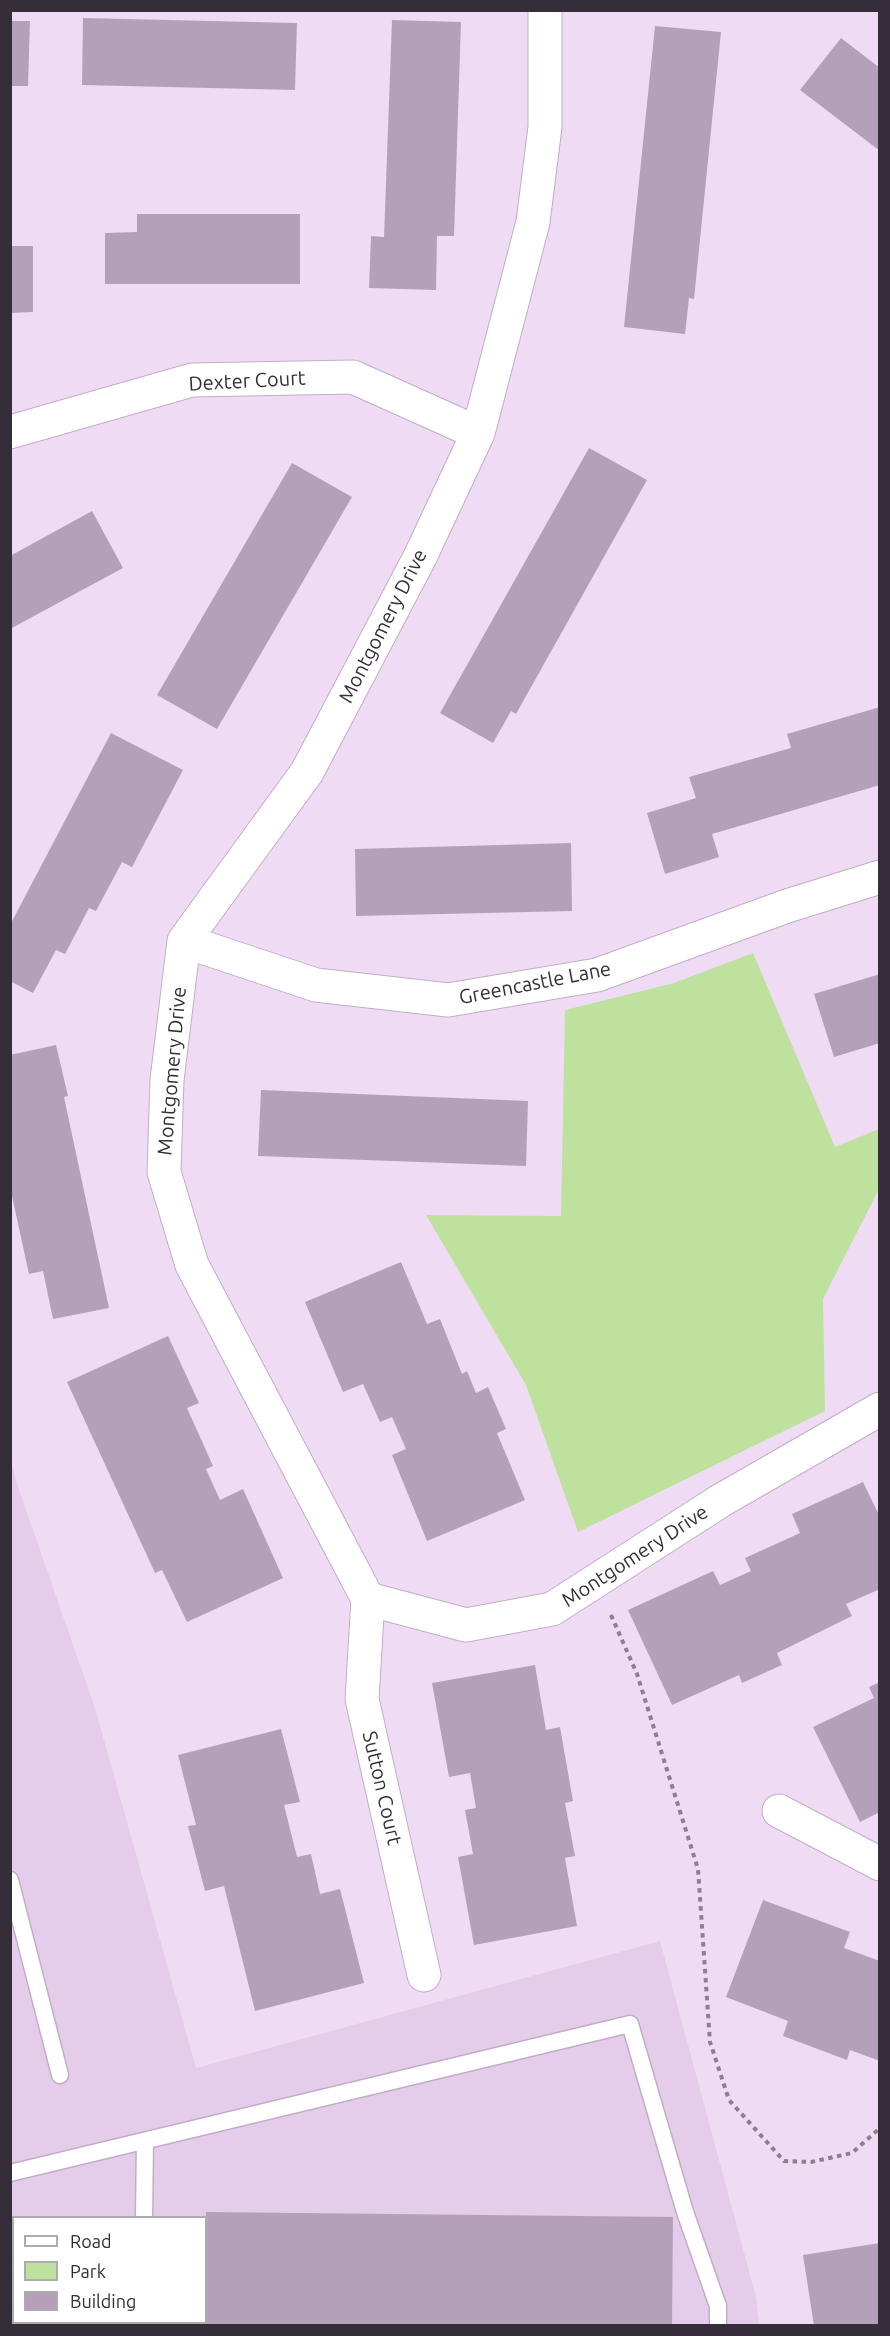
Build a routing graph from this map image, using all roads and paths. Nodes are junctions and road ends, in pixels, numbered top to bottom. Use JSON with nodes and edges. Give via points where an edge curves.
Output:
{"nodes":[{"id":1,"x":545,"y":10,"type":"edge"},
{"id":2,"x":10,"y":432,"type":"edge"},
{"id":3,"x":478,"y":433,"type":"junction"},
{"id":4,"x":879,"y":877,"type":"edge"},
{"id":5,"x":184,"y":941,"type":"junction"},
{"id":6,"x":879,"y":1409,"type":"edge"},
{"id":7,"x":596,"y":1581,"type":"junction"},
{"id":8,"x":368,"y":1599,"type":"junction"},
{"id":9,"x":779,"y":1811,"type":"dead end"},
{"id":10,"x":879,"y":1864,"type":"edge"},
{"id":11,"x":10,"y":1880,"type":"edge"},
{"id":12,"x":424,"y":1975,"type":"dead end"},
{"id":13,"x":60,"y":2075,"type":"dead end"},
{"id":14,"x":879,"y":2128,"type":"edge"},
{"id":15,"x":145,"y":2141,"type":"junction"},
{"id":16,"x":10,"y":2173,"type":"edge"},
{"id":17,"x":144,"y":2216,"type":"edge"},
{"id":18,"x":718,"y":2325,"type":"edge"}],
"edges":[{"from":1,"to":3,"type":"street","name":"Montgomery Drive","via":[[545,128],[533,222]]},
{"from":2,"to":3,"type":"street","name":"Dexter Court","via":[[192,380],[353,377]]},
{"from":3,"to":5,"type":"street","name":"Montgomery Drive","via":[[420,557],[308,772]]},
{"from":4,"to":5,"type":"street","name":"Greencastle Lane","via":[[597,975],[448,1000],[316,985]]},
{"from":5,"to":8,"type":"street","name":"Montgomery Drive","via":[[167,1080],[164,1172],[192,1265]]},
{"from":6,"to":7,"type":"street","name":"Montgomery Drive","via":[[720,1502]]},
{"from":7,"to":8,"type":"street","name":"Montgomery Drive","via":[[552,1609],[466,1625]]},
{"from":7,"to":14,"type":"path","via":[[637,1674],[698,1869],[710,2042],[729,2100],[784,2162],[811,2162],[852,2153]]},
{"from":8,"to":12,"type":"street","name":"Sutton Court","via":[[362,1699]]},
{"from":9,"to":10,"type":"street"},
{"from":11,"to":13,"type":"lane"},
{"from":15,"to":16,"type":"lane"},
{"from":15,"to":17,"type":"lane"},
{"from":15,"to":18,"type":"lane","via":[[630,2024],[685,2212],[718,2306]]}]}
